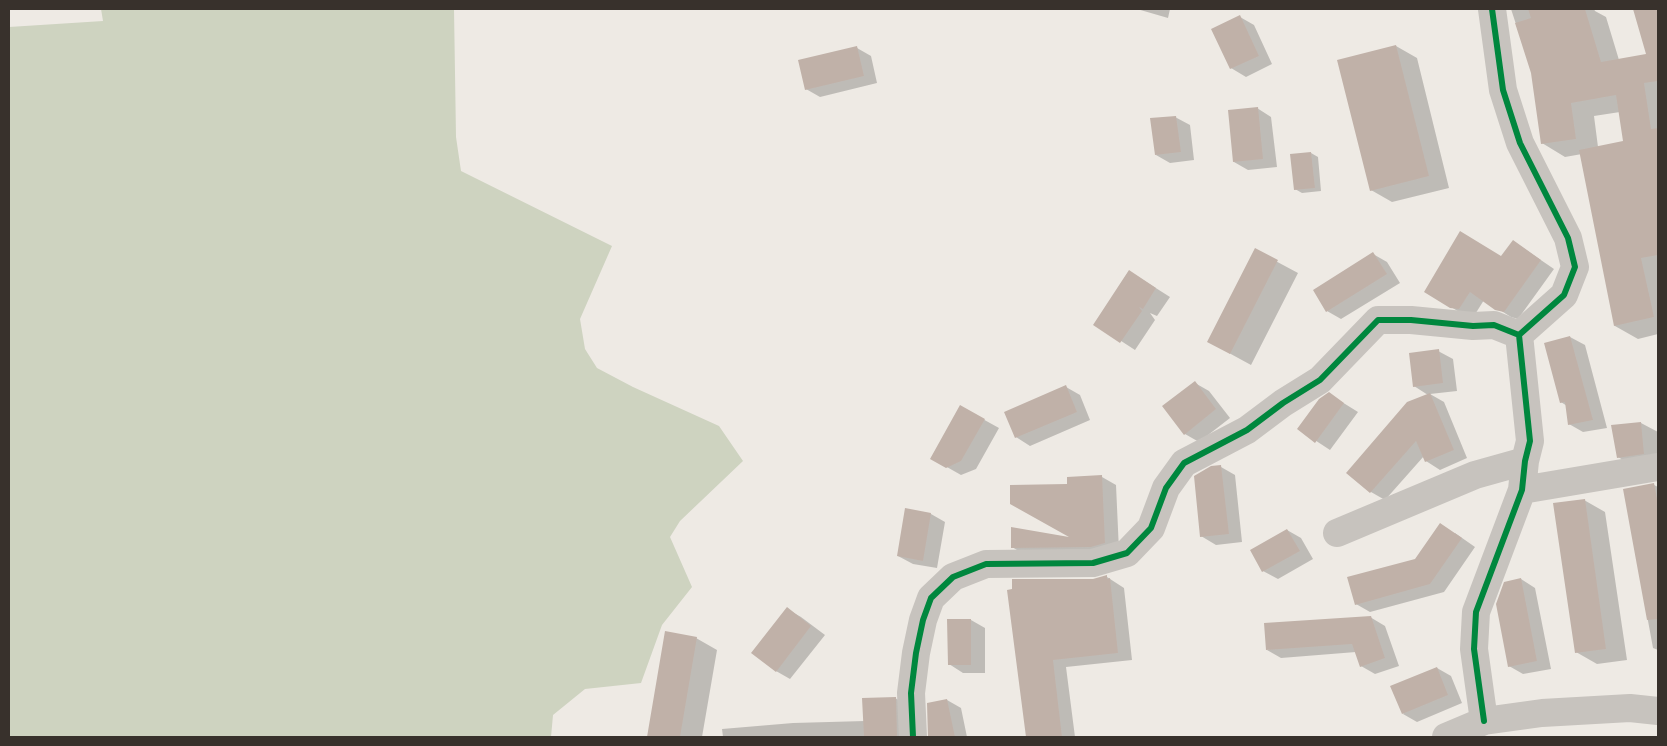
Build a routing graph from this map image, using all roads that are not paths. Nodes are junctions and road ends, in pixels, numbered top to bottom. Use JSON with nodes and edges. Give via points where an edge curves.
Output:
{"nodes":[{"id":1,"x":1492,"y":9,"type":"edge"},
{"id":2,"x":1519,"y":335,"type":"junction"},
{"id":3,"x":1525,"y":462,"type":"junction"},
{"id":4,"x":1658,"y":467,"type":"edge"},
{"id":5,"x":1522,"y":490,"type":"junction"},
{"id":6,"x":1337,"y":534,"type":"dead end"},
{"id":7,"x":1658,"y":711,"type":"edge"},
{"id":8,"x":1484,"y":721,"type":"junction"},
{"id":9,"x":913,"y":737,"type":"edge"},
{"id":10,"x":1446,"y":737,"type":"edge"}],
"edges":[{"from":1,"to":2,"type":"street","via":[[1503,90],[1520,143],[1568,238],[1575,268],[1564,296]]},
{"from":2,"to":3,"type":"street","via":[[1530,441]]},
{"from":2,"to":9,"type":"street","via":[[1494,325],[1378,320],[1320,380],[1247,430],[1184,463],[1166,488],[1151,528],[1127,553],[1093,563],[986,564],[953,577],[931,598],[924,620],[911,693]]},
{"from":3,"to":5,"type":"street"},
{"from":3,"to":6,"type":"street","via":[[1475,475]]},
{"from":4,"to":5,"type":"street"},
{"from":5,"to":8,"type":"street","via":[[1476,612],[1474,649]]},
{"from":7,"to":8,"type":"street","via":[[1630,708],[1542,713]]},
{"from":8,"to":10,"type":"street"}]}
